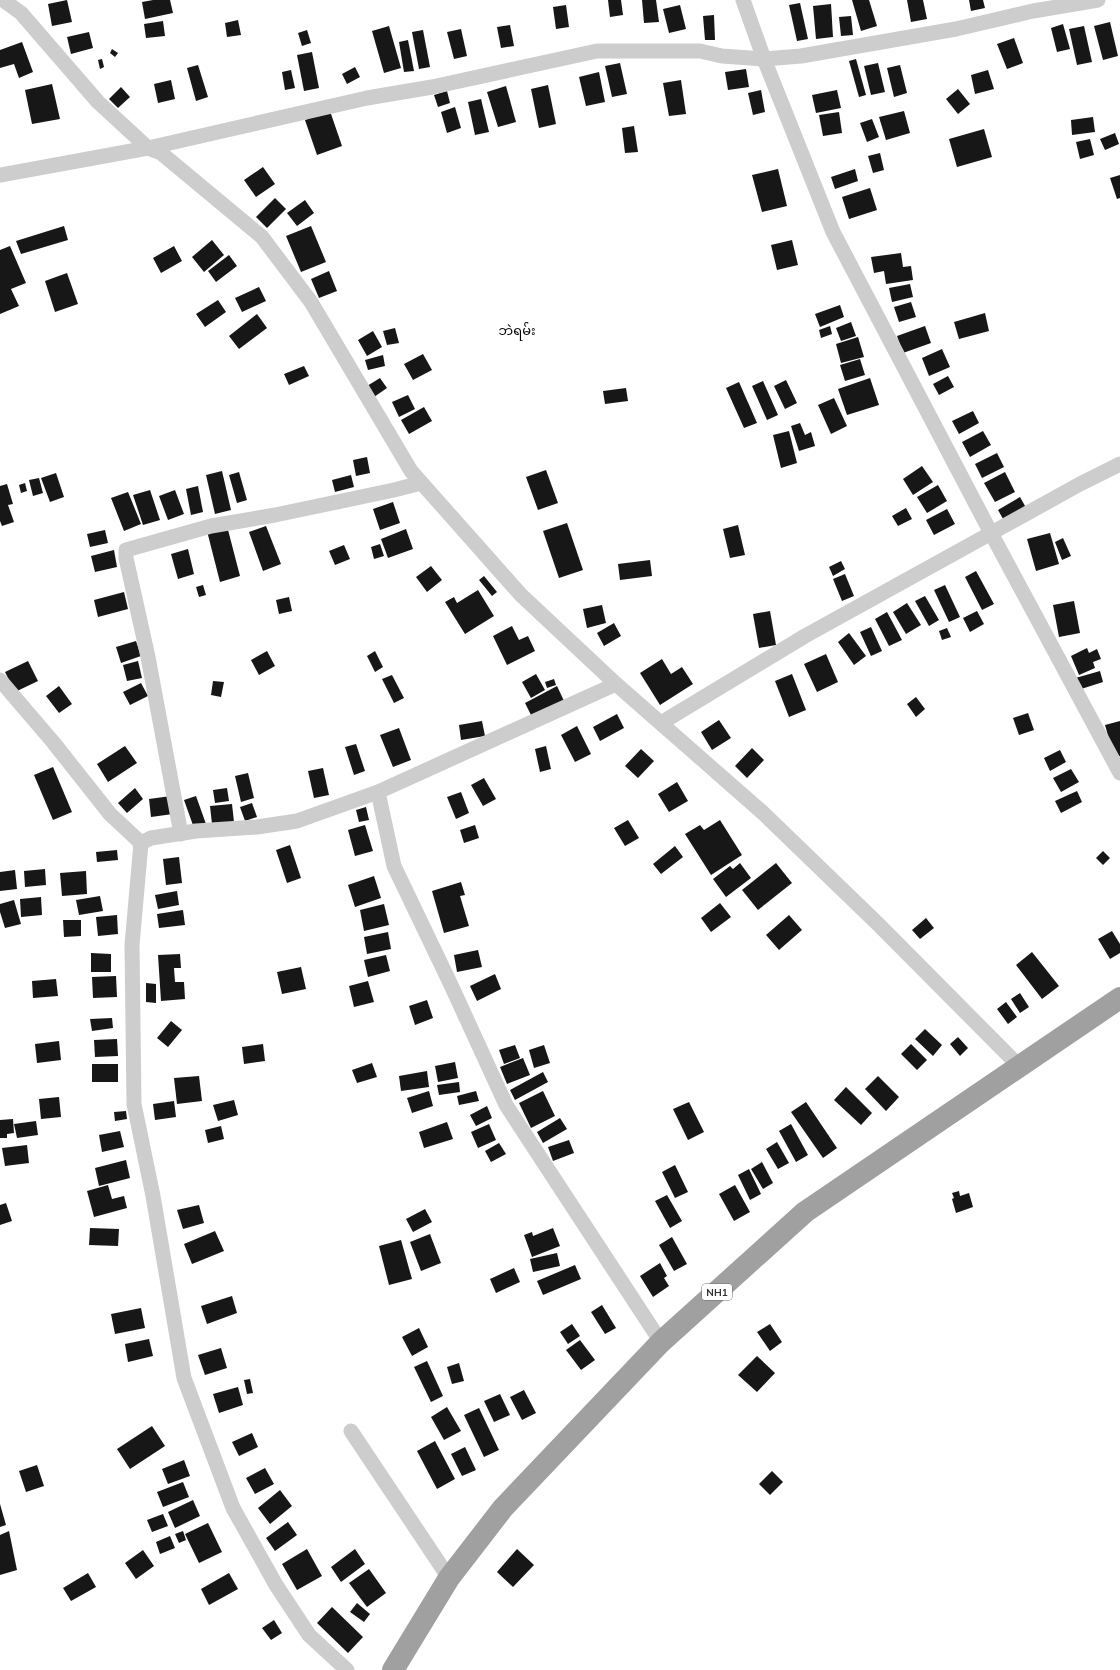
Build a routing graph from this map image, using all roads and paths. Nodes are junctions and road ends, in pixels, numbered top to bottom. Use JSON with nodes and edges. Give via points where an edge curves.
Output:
{"nodes":[{"id":1,"x":4,"y":0,"type":"edge"},
{"id":2,"x":743,"y":0,"type":"edge"},
{"id":3,"x":1098,"y":0,"type":"edge"},
{"id":4,"x":764,"y":59,"type":"junction"},
{"id":5,"x":148,"y":148,"type":"junction"},
{"id":6,"x":0,"y":175,"type":"edge"},
{"id":7,"x":1120,"y":464,"type":"edge"},
{"id":8,"x":421,"y":483,"type":"junction"},
{"id":9,"x":991,"y":533,"type":"junction"},
{"id":10,"x":0,"y":680,"type":"edge"},
{"id":11,"x":616,"y":684,"type":"junction"},
{"id":12,"x":661,"y":723,"type":"junction"},
{"id":13,"x":1120,"y":772,"type":"edge"},
{"id":14,"x":378,"y":792,"type":"junction"},
{"id":15,"x":181,"y":834,"type":"junction"},
{"id":16,"x":141,"y":843,"type":"junction"},
{"id":17,"x":1120,"y":998,"type":"edge"},
{"id":18,"x":1020,"y":1067,"type":"junction"},
{"id":19,"x":661,"y":1342,"type":"junction"},
{"id":20,"x":351,"y":1431,"type":"dead end"},
{"id":21,"x":449,"y":1578,"type":"junction"},
{"id":22,"x":348,"y":1670,"type":"edge"},
{"id":23,"x":393,"y":1670,"type":"edge"}],
"edges":[{"from":1,"to":5,"type":"street","via":[[21,13],[98,102]]},
{"from":2,"to":4,"type":"street"},
{"from":3,"to":4,"type":"street","via":[[916,36],[801,56]]},
{"from":4,"to":5,"type":"street","via":[[722,56],[700,51],[597,51],[432,87],[367,98]]},
{"from":4,"to":9,"type":"street","via":[[833,232]]},
{"from":5,"to":6,"type":"street"},
{"from":5,"to":8,"type":"street","via":[[161,153],[262,237],[311,302],[411,471]]},
{"from":7,"to":9,"type":"street"},
{"from":8,"to":11,"type":"street","via":[[521,595]]},
{"from":8,"to":15,"type":"street","via":[[275,515],[211,526],[126,550]]},
{"from":9,"to":12,"type":"street","via":[[804,636]]},
{"from":9,"to":13,"type":"street"},
{"from":10,"to":16,"type":"street","via":[[110,814]]},
{"from":11,"to":12,"type":"street"},
{"from":11,"to":14,"type":"street"},
{"from":12,"to":18,"type":"street","via":[[768,818]]},
{"from":14,"to":15,"type":"street","via":[[297,821]]},
{"from":14,"to":19,"type":"street","via":[[394,866],[452,985],[506,1105]]},
{"from":15,"to":16,"type":"street","via":[[151,838]]},
{"from":16,"to":22,"type":"street","via":[[132,945],[134,1104],[153,1196],[184,1378],[233,1508],[276,1585],[309,1635]]},
{"from":17,"to":18,"type":"highway","number":"NH1"},
{"from":18,"to":19,"type":"highway","number":"NH1","via":[[805,1212]]},
{"from":19,"to":21,"type":"highway","number":"NH1","via":[[504,1508]]},
{"from":20,"to":21,"type":"street"},
{"from":21,"to":23,"type":"highway","number":"NH1"}]}
